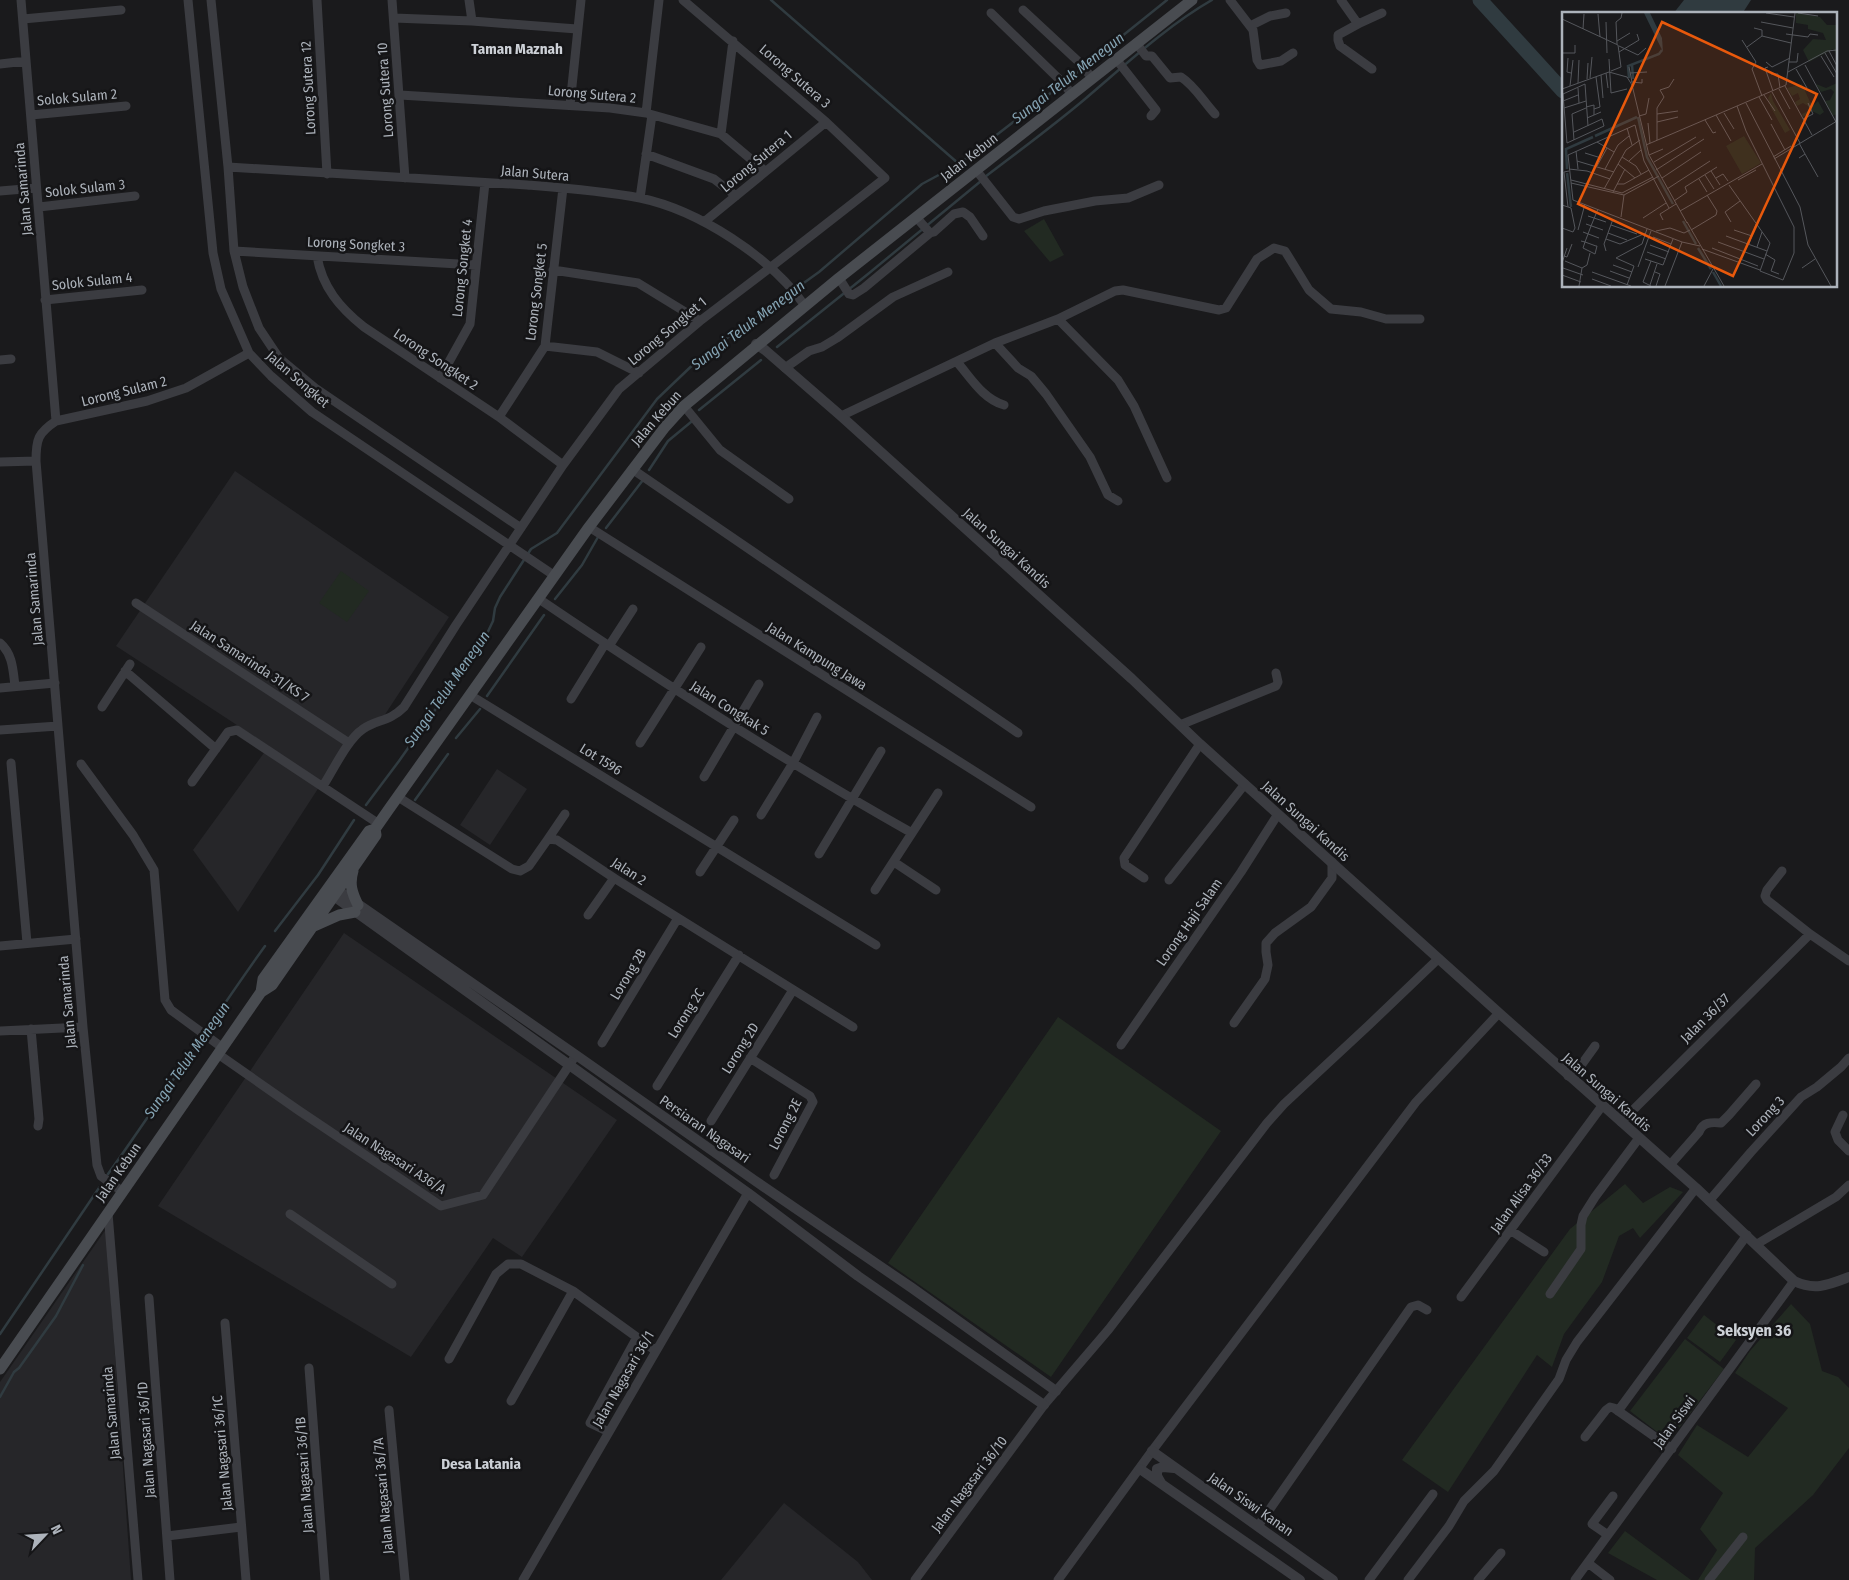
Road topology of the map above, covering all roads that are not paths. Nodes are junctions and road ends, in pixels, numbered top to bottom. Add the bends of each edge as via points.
1 (21, 0) edge
2 (188, 0) edge
3 (211, 0) edge
4 (317, 0) edge
5 (392, 0) edge
6 (469, 0) edge
7 (581, 0) edge
8 (659, 0) edge
9 (1192, 0) edge
10 (1230, 0) edge
11 (1341, 0) edge
12 (688, 2) edge
13 (121, 10) dead end
14 (1023, 10) dead end
15 (991, 13) dead end
16 (1286, 13) dead end
17 (1382, 13) dead end
18 (394, 18) junction
19 (23, 19) junction
20 (472, 21) junction
21 (1358, 24) junction
22 (1250, 26) junction
23 (577, 29) junction
24 (733, 41) junction
25 (1140, 48) junction
26 (1294, 53) dead end
27 (26, 61) junction
28 (0, 64) edge
29 (1120, 64) junction
30 (1372, 69) dead end
31 (1092, 78) junction
32 (1072, 94) junction
33 (400, 95) junction
34 (570, 105) junction
35 (126, 106) dead end
36 (649, 114) junction
37 (1215, 114) dead end
38 (31, 115) junction
39 (1152, 116) dead end
40 (826, 122) junction
41 (721, 134) junction
42 (646, 154) junction
43 (228, 167) junction
44 (765, 171) junction
45 (327, 174) junction
46 (981, 177) junction
47 (405, 178) junction
48 (885, 178) joint
49 (485, 183) junction
50 (1159, 185) dead end
51 (36, 188) junction
52 (563, 188) junction
53 (0, 191) edge
54 (135, 196) dead end
55 (736, 196) junction
56 (640, 198) junction
57 (38, 207) junction
58 (704, 222) junction
59 (924, 226) junction
60 (984, 236) dead end
61 (234, 251) junction
62 (316, 256) junction
63 (476, 265) junction
64 (772, 267) junction
65 (553, 270) junction
66 (948, 272) dead end
67 (839, 278) junction
68 (142, 290) dead end
69 (45, 300) junction
70 (805, 306) junction
71 (1058, 319) junction
72 (1420, 319) dead end
73 (700, 321) junction
74 (996, 343) junction
75 (756, 344) junction
76 (545, 346) junction
77 (249, 353) junction
78 (11, 359) dead end
79 (0, 360) edge
80 (957, 362) junction
81 (785, 368) junction
82 (639, 373) junction
83 (440, 378) junction
84 (1004, 405) dead end
85 (684, 406) junction
86 (842, 416) junction
87 (499, 417) junction
88 (56, 421) junction
89 (36, 461) junction
90 (0, 462) edge
91 (563, 465) junction
92 (632, 469) junction
93 (1167, 478) dead end
94 (788, 500) dead end
95 (1118, 501) dead end
96 (589, 527) junction
97 (521, 528) junction
98 (509, 545) junction
99 (554, 576) junction
100 (539, 598) junction
101 (136, 603) dead end
102 (633, 609) dead end
103 (0, 643) edge
104 (607, 645) junction
105 (701, 646) dead end
106 (1276, 673) dead end
107 (55, 683) junction
108 (758, 684) dead end
109 (15, 686) junction
110 (0, 688) edge
111 (673, 689) junction
112 (470, 695) junction
113 (571, 699) dead end
114 (102, 707) dead end
115 (818, 717) dead end
116 (1180, 724) junction
117 (52, 726) junction
118 (732, 726) junction
119 (0, 730) edge
120 (1018, 732) dead end
121 (350, 743) junction
122 (640, 743) dead end
123 (1200, 744) junction
124 (216, 749) junction
125 (882, 751) dead end
126 (11, 763) dead end
127 (793, 763) junction
128 (81, 764) dead end
129 (704, 777) dead end
130 (192, 782) dead end
131 (1245, 784) junction
132 (324, 786) junction
133 (938, 793) dead end
134 (398, 797) junction
135 (852, 799) junction
136 (1031, 807) dead end
137 (565, 814) dead end
138 (1278, 814) junction
139 (761, 815) dead end
140 (734, 820) dead end
141 (377, 827) junction
142 (912, 833) junction
143 (548, 839) junction
144 (716, 847) junction
145 (819, 854) dead end
146 (894, 862) junction
147 (1332, 862) junction
148 (354, 867) junction
149 (1782, 871) dead end
150 (700, 872) dead end
151 (614, 878) junction
152 (1144, 878) dead end
153 (1169, 880) dead end
154 (331, 890) junction
155 (875, 890) dead end
156 (936, 890) dead end
157 (357, 908) junction
158 (588, 915) dead end
159 (678, 918) junction
160 (311, 927) junction
161 (1810, 934) junction
162 (76, 939) junction
163 (27, 943) junction
164 (876, 945) dead end
165 (0, 946) edge
166 (739, 955) junction
167 (1438, 959) junction
168 (1849, 960) edge
169 (793, 990) junction
170 (261, 992) junction
171 (1499, 1013) junction
172 (1234, 1022) dead end
173 (83, 1027) junction
174 (853, 1027) dead end
175 (32, 1029) junction
176 (0, 1031) edge
177 (602, 1043) dead end
178 (1121, 1045) dead end
179 (1595, 1046) dead end
180 (221, 1051) junction
181 (576, 1055) junction
182 (750, 1058) junction
183 (1849, 1058) edge
184 (570, 1065) junction
185 (1568, 1076) junction
186 (1756, 1084) dead end
187 (657, 1086) dead end
188 (1602, 1106) junction
189 (1843, 1114) dead end
190 (711, 1121) dead end
191 (1621, 1122) junction
192 (38, 1126) dead end
193 (1639, 1138) junction
194 (1849, 1151) edge
195 (1670, 1165) junction
196 (774, 1175) dead end
197 (1849, 1185) edge
198 (1696, 1188) junction
199 (123, 1192) junction
200 (748, 1193) junction
201 (1709, 1201) junction
202 (108, 1213) junction
203 (290, 1214) dead end
204 (1510, 1230) junction
205 (1747, 1235) junction
206 (1757, 1244) junction
207 (1544, 1252) dead end
208 (1849, 1277) edge
209 (1794, 1281) junction
210 (392, 1284) dead end
211 (573, 1292) junction
212 (1550, 1294) dead end
213 (1461, 1297) dead end
214 (148, 1298) dead end
215 (1427, 1310) dead end
216 (225, 1323) dead end
217 (636, 1338) junction
218 (656, 1351) junction
219 (449, 1359) dead end
220 (309, 1368) dead end
221 (0, 1369) edge
222 (1034, 1375) junction
223 (1056, 1391) junction
224 (1025, 1392) junction
225 (512, 1401) dead end
226 (1044, 1405) junction
227 (389, 1410) dead end
228 (1618, 1411) junction
229 (608, 1432) junction
230 (1585, 1437) dead end
231 (1672, 1449) junction
232 (1152, 1451) junction
233 (1140, 1469) junction
234 (1177, 1469) junction
235 (1163, 1486) junction
236 (1433, 1494) dead end
237 (1613, 1496) dead end
238 (1258, 1526) junction
239 (241, 1527) junction
240 (1608, 1535) junction
241 (167, 1536) junction
242 (1743, 1537) dead end
243 (1501, 1553) dead end
244 (1588, 1563) junction
245 (138, 1580) edge
246 (170, 1580) edge
247 (246, 1580) edge
248 (325, 1580) edge
249 (405, 1580) edge
250 (524, 1580) edge
251 (915, 1580) edge
252 (1058, 1580) edge
253 (1300, 1580) edge
254 (1333, 1580) edge
255 (1369, 1580) edge
256 (1408, 1580) edge
257 (1478, 1580) edge
258 (1576, 1580) edge
259 (1610, 1580) edge
260 (1709, 1580) edge

1 - 19 street, Jalan Samarinda
2 - 77 street, Jalan Songket via 213,253 221,289
3 - 43 street, Jalan Songket
4 - 45 street, Lorong Sutera 12
5 - 18 street, Lorong Sutera 10
6 - 20 street
7 - 23 street
8 - 36 street
9 - 25 main road, Jalan Kebun
10 - 22 street
11 - 21 street
12 - 24 street, Lorong Sutera 3
13 - 19 street
14 - 31 street
15 - 32 street
16 - 22 street via 1270,16
17 - 21 street
18 - 20 street
18 - 33 street, Lorong Sutera 10
19 - 27 street, Jalan Samarinda
20 - 23 street
21 - 30 street via 1338,35 1338,40 1340,46
22 - 26 street via 1260,65 1280,62
23 - 34 street
24 - 40 street, Lorong Sutera 3
24 - 41 street
25 - 29 main road, Jalan Kebun
25 - 37 street via 1146,56 1152,56 1170,78 1181,77 1190,83
27 - 28 street
27 - 38 street, Jalan Samarinda
29 - 31 main road, Jalan Kebun
29 - 39 street via 1156,110
31 - 32 main road, Jalan Kebun
32 - 46 main road, Jalan Kebun
33 - 34 street, Lorong Sutera 2
33 - 47 street, Lorong Sutera 10
34 - 36 street, Lorong Sutera 2
35 - 38 street, Solok Sulam 2
36 - 41 street, Lorong Sutera 2
36 - 42 street
38 - 51 street, Jalan Samarinda
40 - 44 street, Lorong Sutera 1
40 - 48 street, Lorong Sutera 3
41 - 44 street, Lorong Sutera 2
42 - 55 street via 714,179
42 - 56 street
43 - 45 street, Jalan Sutera
43 - 61 street, Jalan Songket
44 - 55 street, Lorong Sutera 1
45 - 47 street, Jalan Sutera
46 - 50 street via 1013,217 1019,219 1095,201 1128,198
46 - 59 main road, Jalan Kebun
47 - 49 street, Jalan Sutera
48 - 64 street, Lorong Songket 1
49 - 52 street, Jalan Sutera
49 - 63 street, Lorong Songket 4
51 - 53 street
51 - 57 street, Jalan Samarinda
52 - 56 street, Jalan Sutera
52 - 65 street, Lorong Songket 5
54 - 57 street, Solok Sulam 3
55 - 58 street, Lorong Sutera 1
56 - 58 street, Jalan Sutera
57 - 69 street, Jalan Samarinda
58 - 64 street, Jalan Sutera
59 - 60 street via 934,232 954,214 964,212
59 - 67 main road, Jalan Kebun
59 - 67 street via 864,288 852,295
61 - 62 street, Lorong Songket 3
61 - 97 street, Jalan Songket via 243,287 259,328 279,358 315,388
62 - 63 street, Lorong Songket 3
62 - 83 street, Lorong Songket 2 via 319,272 347,313
63 - 83 street, Lorong Songket 4 via 470,324
64 - 70 street, Jalan Sutera
64 - 73 street, Lorong Songket 1
65 - 73 street via 638,283
65 - 76 street, Lorong Songket 5
66 - 81 street via 893,297 837,338 809,351
67 - 70 main road, Jalan Kebun
68 - 69 street, Solok Sulam 4
69 - 88 street, Jalan Samarinda
70 - 75 main road, Jalan Kebun
71 - 72 street via 1123,290 1220,310 1226,308 1257,259 1274,248 1285,251 1309,290 1331,308 1386,319
71 - 74 street
71 - 93 street via 1118,380 1134,406
73 - 82 street, Lorong Songket 1
74 - 80 street
74 - 95 street via 1046,394 1090,457 1108,495
75 - 81 street, Jalan Sungai Kandis
75 - 85 main road, Jalan Kebun
76 - 82 street via 597,352
76 - 87 street, Lorong Songket 5
77 - 88 street, Lorong Sulam 2 via 186,388 147,401
77 - 98 street, Jalan Songket via 312,412
78 - 79 street
80 - 84 street via 987,397
80 - 86 street
81 - 86 street, Jalan Sungai Kandis
82 - 91 street, Lorong Songket 1 via 619,389
83 - 87 street, Lorong Songket 2
85 - 92 main road, Jalan Kebun
85 - 94 street via 720,450
86 - 116 street, Jalan Sungai Kandis
87 - 91 street, Lorong Songket 2
88 - 89 street, Jalan Samarinda via 39,435
89 - 90 street
89 - 107 street, Jalan Samarinda
91 - 97 street, Lorong Songket 1
92 - 96 main road, Jalan Kebun
92 - 120 street
96 - 99 main road, Jalan Kebun
96 - 136 street, Jalan Kampung Jawa
97 - 98 street, Lorong Songket 1
98 - 99 street, Jalan Songket
98 - 121 street, Lorong Songket 1 via 404,707 395,716 365,727
99 - 100 main road, Jalan Kebun
100 - 104 street, Jalan Congkak 5
100 - 112 main road, Jalan Kebun
101 - 121 street, Jalan Samarinda 31/KS 7
102 - 104 street
103 - 109 street via 11,660
104 - 111 street, Jalan Congkak 5
104 - 113 street
105 - 111 street
106 - 116 street via 1276,686
107 - 109 street
107 - 117 street, Jalan Samarinda
108 - 118 street
109 - 110 street
111 - 118 street, Jalan Congkak 5
111 - 122 street
112 - 134 main road, Jalan Kebun
112 - 144 street, Lot 1596
114 - 124 street via 128,667
115 - 127 street
116 - 123 street, Jalan Sungai Kandis
117 - 119 street
117 - 162 street, Jalan Samarinda
118 - 127 street, Jalan Congkak 5
118 - 129 street
121 - 132 street, Lorong Songket 1
123 - 131 street, Jalan Sungai Kandis
123 - 152 street via 1124,858 1125,865
124 - 130 street
124 - 132 street via 228,732 240,731
125 - 135 street
126 - 163 street
127 - 135 street, Jalan Congkak 5
127 - 139 street
128 - 180 street, Jalan Nagasari A36/A via 133,835 154,870 165,1000 171,1010
131 - 138 street, Jalan Sungai Kandis
131 - 153 street
132 - 141 street
133 - 142 street
134 - 141 main road, Jalan Kebun
134 - 143 street via 520,871 529,866
135 - 142 street, Jalan Congkak 5
135 - 145 street
137 - 143 street
138 - 147 street, Jalan Sungai Kandis
138 - 178 street, Lorong Haji Salam
140 - 144 street
141 - 148 main road, Jalan Kebun via 376,835
141 - 154 main road, Jalan Kebun via 369,831
142 - 146 street
143 - 151 street, Jalan 2 via 557,840
144 - 150 street
144 - 164 street, Lot 1596
146 - 155 street
146 - 156 street
147 - 167 street, Jalan Sungai Kandis
147 - 172 street via 1332,878 1311,907 1266,942 1268,965 1265,979
148 - 154 main road, Jalan Kebun
148 - 157 main road via 350,882
149 - 161 street via 1765,896
151 - 158 street
151 - 159 street, Jalan 2
154 - 157 street, Persiaran Nagasari
154 - 160 main road, Jalan Kebun
154 - 170 main road, Jalan Kebun via 263,979
157 - 160 main road
157 - 181 street, Persiaran Nagasari
157 - 184 street, Persiaran Nagasari
159 - 166 street, Jalan 2
159 - 177 street, Lorong 2B
160 - 170 main road, Jalan Kebun via 272,985
161 - 168 street
161 - 191 street, Jalan 36/37
162 - 163 street
162 - 173 street, Jalan Samarinda
163 - 165 street
166 - 169 street, Jalan 2
166 - 187 street, Lorong 2C
167 - 171 street, Jalan Sungai Kandis
167 - 223 street, Jalan Nagasari 36/10 via 1278,1110 1109,1329
169 - 174 street, Jalan 2
169 - 182 street, Lorong 2D
170 - 180 main road, Jalan Kebun
171 - 185 street, Jalan Sungai Kandis
171 - 232 street via 1416,1102
173 - 175 street
173 - 199 street, Jalan Samarinda via 97,1165 101,1176
175 - 176 street
175 - 192 street
179 - 185 street
180 - 184 street, Jalan Nagasari A36/A via 298,1110 441,1206 483,1195
180 - 199 main road, Jalan Kebun
181 - 184 street, Jalan Nagasari A36/A
181 - 222 street, Persiaran Nagasari
182 - 190 street, Lorong 2D
182 - 196 street, Lorong 2E via 810,1096 813,1102
183 - 201 street, Lorong 3 via 1801,1097
184 - 200 street, Persiaran Nagasari
185 - 188 street, Jalan Sungai Kandis
186 - 195 street via 1730,1115 1721,1122 1710,1122 1701,1127
188 - 191 street, Jalan Sungai Kandis
188 - 204 street, Jalan Alisa 36/33
189 - 194 street via 1835,1132
191 - 193 street, Jalan Sungai Kandis
193 - 195 street, Jalan Sungai Kandis
193 - 212 street via 1583,1216 1581,1249
195 - 198 street, Jalan Sungai Kandis
197 - 206 street via 1836,1197
198 - 201 street, Jalan Sungai Kandis
198 - 256 street via 1577,1342 1559,1379 1494,1471 1464,1501
199 - 202 main road, Jalan Kebun
200 - 218 street, Jalan Nagasari 36/1
200 - 224 street, Persiaran Nagasari via 858,1276
201 - 205 street, Jalan Sungai Kandis
202 - 221 main road, Jalan Kebun
202 - 245 street, Jalan Samarinda
203 - 210 street
204 - 207 street
204 - 213 street, Jalan Alisa 36/33
205 - 206 street, Jalan Sungai Kandis
205 - 228 street
206 - 209 street, Jalan Sungai Kandis
208 - 209 street via 1816,1287
209 - 231 street, Jalan Siswi
211 - 217 street
211 - 219 street via 522,1264 508,1264 496,1274
211 - 225 street
214 - 241 street, Jalan Nagasari 36/1D
215 - 238 street via 1418,1305 1411,1307
216 - 239 street, Jalan Nagasari 36/1C
217 - 218 street
217 - 229 street via 590,1423
218 - 229 street, Jalan Nagasari 36/1
220 - 248 street, Jalan Nagasari 36/1B
222 - 223 street, Persiaran Nagasari
222 - 224 street via 1040,1389 1036,1393
223 - 226 street, Jalan Nagasari 36/10
224 - 226 street, Persiaran Nagasari
226 - 251 street, Jalan Nagasari 36/10
227 - 249 street, Jalan Nagasari 36/7A
228 - 230 street via 1606,1410
228 - 231 street
229 - 250 street, Jalan Nagasari 36/1
231 - 240 street, Jalan Siswi
232 - 233 street
232 - 234 street, Jalan Siswi Kanan
233 - 235 street
233 - 252 street
234 - 235 street via 1163,1466 1157,1470
234 - 238 street, Jalan Siswi Kanan
235 - 253 street
236 - 255 street
237 - 240 street via 1592,1524
238 - 254 street, Jalan Siswi Kanan
239 - 241 street
239 - 247 street, Jalan Nagasari 36/1C
240 - 244 street, Jalan Siswi
241 - 246 street, Jalan Nagasari 36/1D
242 - 260 street
243 - 257 street
244 - 258 street, Jalan Siswi
244 - 259 street

